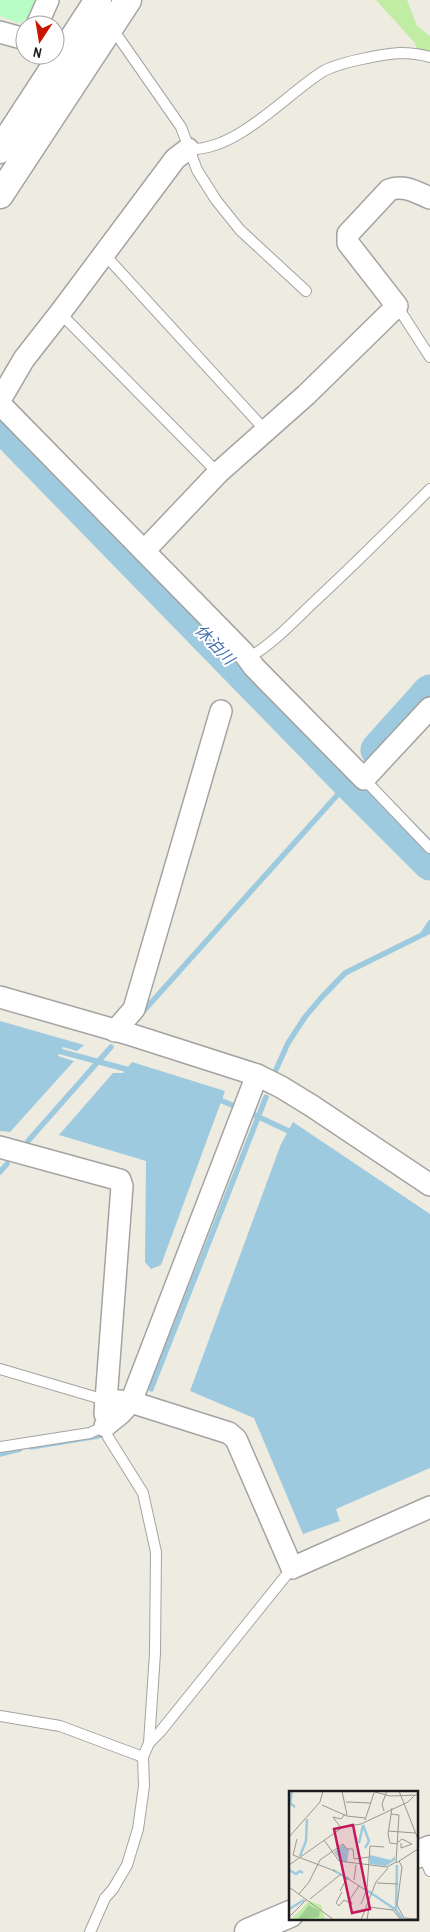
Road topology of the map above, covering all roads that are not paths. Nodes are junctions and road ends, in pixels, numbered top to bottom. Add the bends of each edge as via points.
1 (48, 0) edge
2 (128, 0) edge
3 (97, 13) edge
4 (41, 15) edge
5 (0, 32) edge
6 (15, 36) edge
7 (430, 57) edge
8 (188, 149) junction
9 (0, 150) edge
10 (0, 194) edge
11 (430, 198) edge
12 (104, 254) junction
13 (306, 291) dead end
14 (397, 306) junction
15 (60, 314) junction
16 (430, 357) edge
17 (0, 400) edge
18 (0, 404) edge
19 (265, 430) junction
20 (218, 473) junction
21 (430, 489) edge
22 (144, 551) junction
23 (248, 658) junction
24 (430, 708) edge
25 (221, 711) dead end
26 (364, 779) junction
27 (430, 848) edge
28 (0, 997) edge
29 (115, 1031) junction
30 (257, 1075) junction
31 (0, 1147) edge
32 (430, 1185) edge
33 (0, 1369) edge
34 (106, 1400) junction
35 (131, 1402) junction
36 (105, 1426) junction
37 (0, 1447) edge
38 (430, 1507) edge
39 (292, 1568) junction
40 (0, 1716) edge
41 (149, 1743) junction
42 (143, 1757) junction
43 (90, 1932) edge

1 - 4 street
2 - 3 street
3 - 8 lane via 181,127
3 - 9 street
3 - 10 street
5 - 6 street
7 - 8 lane via 399,53 340,65 322,72 239,134 208,148
8 - 12 street via 175,159
8 - 13 lane via 197,170 229,217
11 - 14 street via 408,188 388,190 348,234 348,243
12 - 15 street
12 - 19 lane
14 - 16 lane
14 - 19 street via 306,395
15 - 17 street via 24,359
15 - 20 lane
18 - 22 street
19 - 20 street
20 - 22 street
21 - 23 lane via 297,618 262,650
22 - 23 street
23 - 26 street
24 - 26 street
25 - 29 street via 134,1009
26 - 27 lane
28 - 29 street
29 - 30 street
30 - 32 street via 312,1106
30 - 35 street
31 - 34 street via 120,1180
33 - 34 lane
34 - 35 street
34 - 36 street
35 - 36 street
35 - 39 street via 229,1433 236,1439
36 - 37 lane via 90,1432
36 - 41 lane via 108,1437 143,1493 156,1552 155,1653
38 - 39 street
39 - 41 lane
40 - 42 lane via 60,1726
41 - 42 lane
42 - 43 lane via 144,1786 138,1829 126,1865 105,1898

